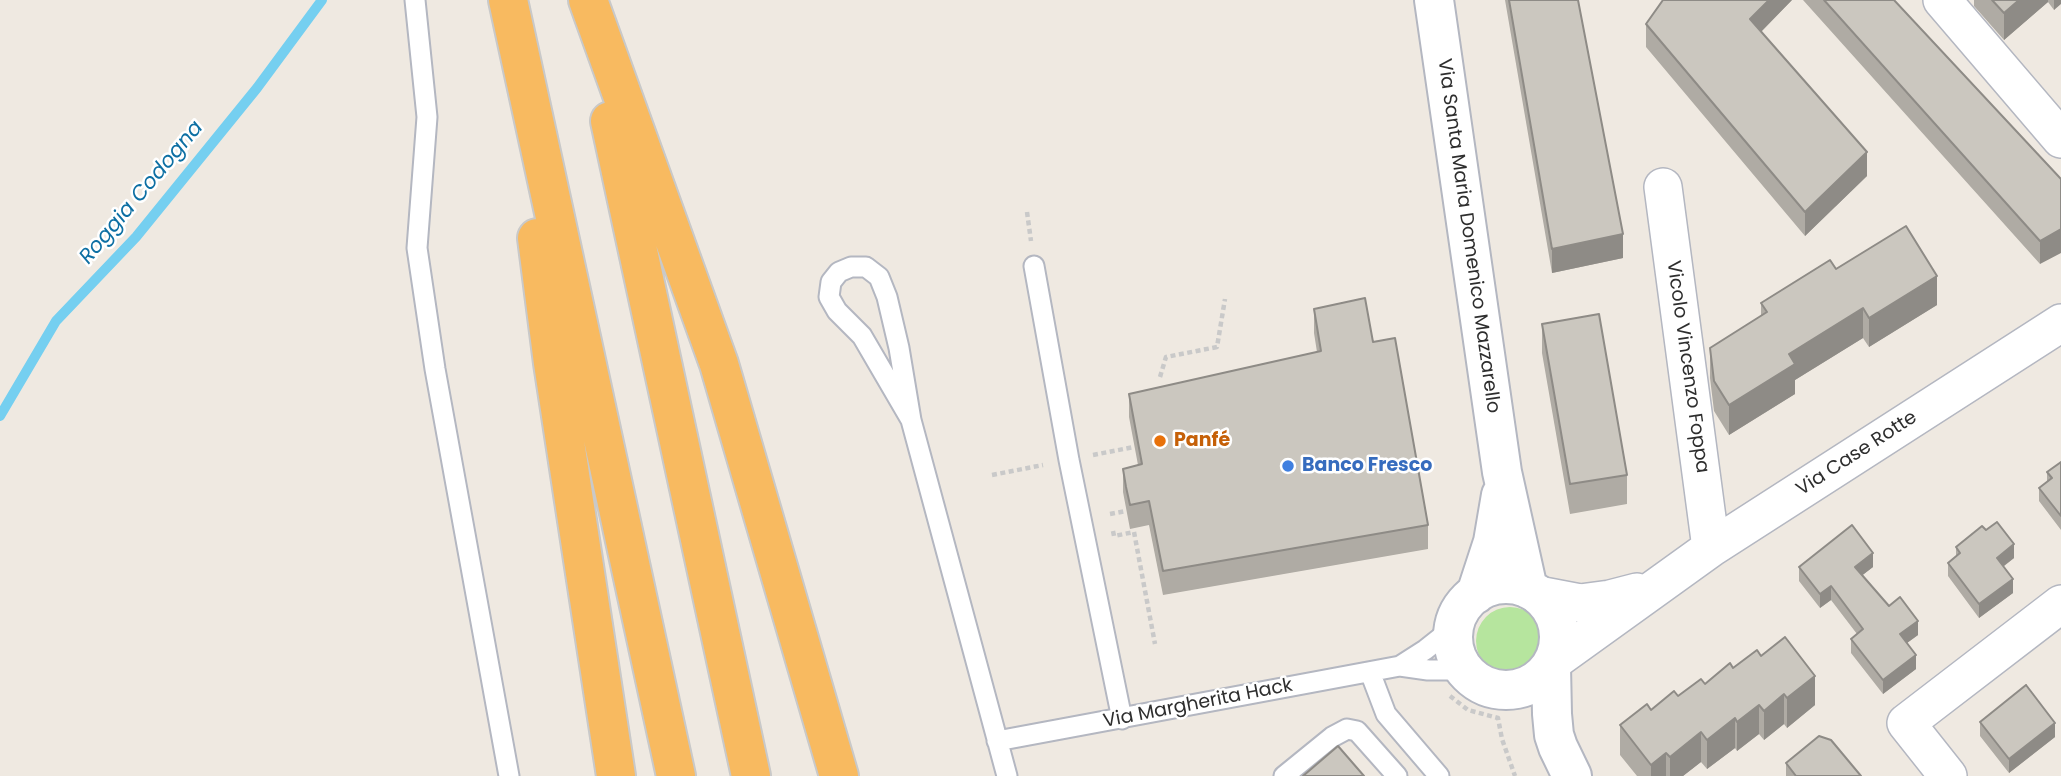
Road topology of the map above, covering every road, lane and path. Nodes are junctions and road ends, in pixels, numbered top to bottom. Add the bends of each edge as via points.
1 (415, 0) edge
2 (508, 0) edge
3 (586, 0) edge
4 (1434, 0) edge
5 (1942, 0) edge
6 (2048, 101) edge
7 (2061, 139) edge
8 (1663, 187) dead end
9 (1034, 266) dead end
10 (1225, 299) dead end
11 (2058, 331) edge
12 (1160, 377) dead end
13 (911, 420) junction
14 (1098, 454) dead end
15 (1101, 466) dead end
16 (1502, 471) junction
17 (1108, 502) dead end
18 (1126, 511) edge
19 (1110, 514) junction
20 (1711, 548) junction
21 (1655, 587) junction
22 (1533, 592) junction
23 (1476, 594) junction
24 (2061, 604) edge
25 (1454, 627) junction
26 (1155, 645) dead end
27 (1552, 664) junction
28 (1400, 666) junction
29 (1370, 672) junction
30 (1455, 681) junction
31 (1500, 690) junction
32 (1122, 719) junction
33 (997, 741) junction
34 (509, 776) edge
35 (616, 776) edge
36 (676, 776) edge
37 (751, 776) edge
38 (839, 776) edge
39 (1007, 776) edge
40 (1284, 776) edge
41 (1397, 776) edge
42 (1439, 776) edge
43 (1515, 776) edge
44 (1571, 776) edge
45 (1948, 776) edge

1 - 34 lane via 427,117 417,248
2 - 35 highway via 553,363
2 - 36 highway
3 - 37 highway
3 - 38 highway via 719,364
4 - 16 street, Via Santa Maria Domenico Mazzarello
5 - 6 street
6 - 7 street
8 - 20 street, Vicolo Vincenzo Foppa
9 - 32 lane
10 - 12 path via 1217,347 1166,357
11 - 20 street, Via Case Rotte
13 - 13 lane via 887,297 879,277 866,267 850,267 831,282 829,297 862,336
13 - 33 lane
14 - 15 path
16 - 22 street, Via Santa Maria Domenico Mazzarello
16 - 23 street, Via Santa Maria Domenico Mazzarello via 1493,542
17 - 19 path
18 - 19 path
19 - 26 path via 1114,536 1134,532
20 - 21 street, Via Case Rotte
21 - 22 street, Via Case Rotte via 1589,603
21 - 27 street, Via Case Rotte
22 - 23 street via 1499,585
22 - 27 street via 1548,605 1557,623 1559,640
23 - 25 street via 1461,609
24 - 45 street via 1906,723
25 - 28 lane
25 - 30 street
27 - 31 street via 1530,685
27 - 44 street via 1554,735
28 - 29 lane, Via Margherita Hack
28 - 30 lane via 1428,670
29 - 32 lane, Via Margherita Hack
29 - 42 lane via 1387,714
30 - 31 street
30 - 43 path via 1468,710 1498,718
31 - 44 street
32 - 33 lane, Via Margherita Hack
33 - 39 lane
40 - 41 lane via 1347,729 1357,732

